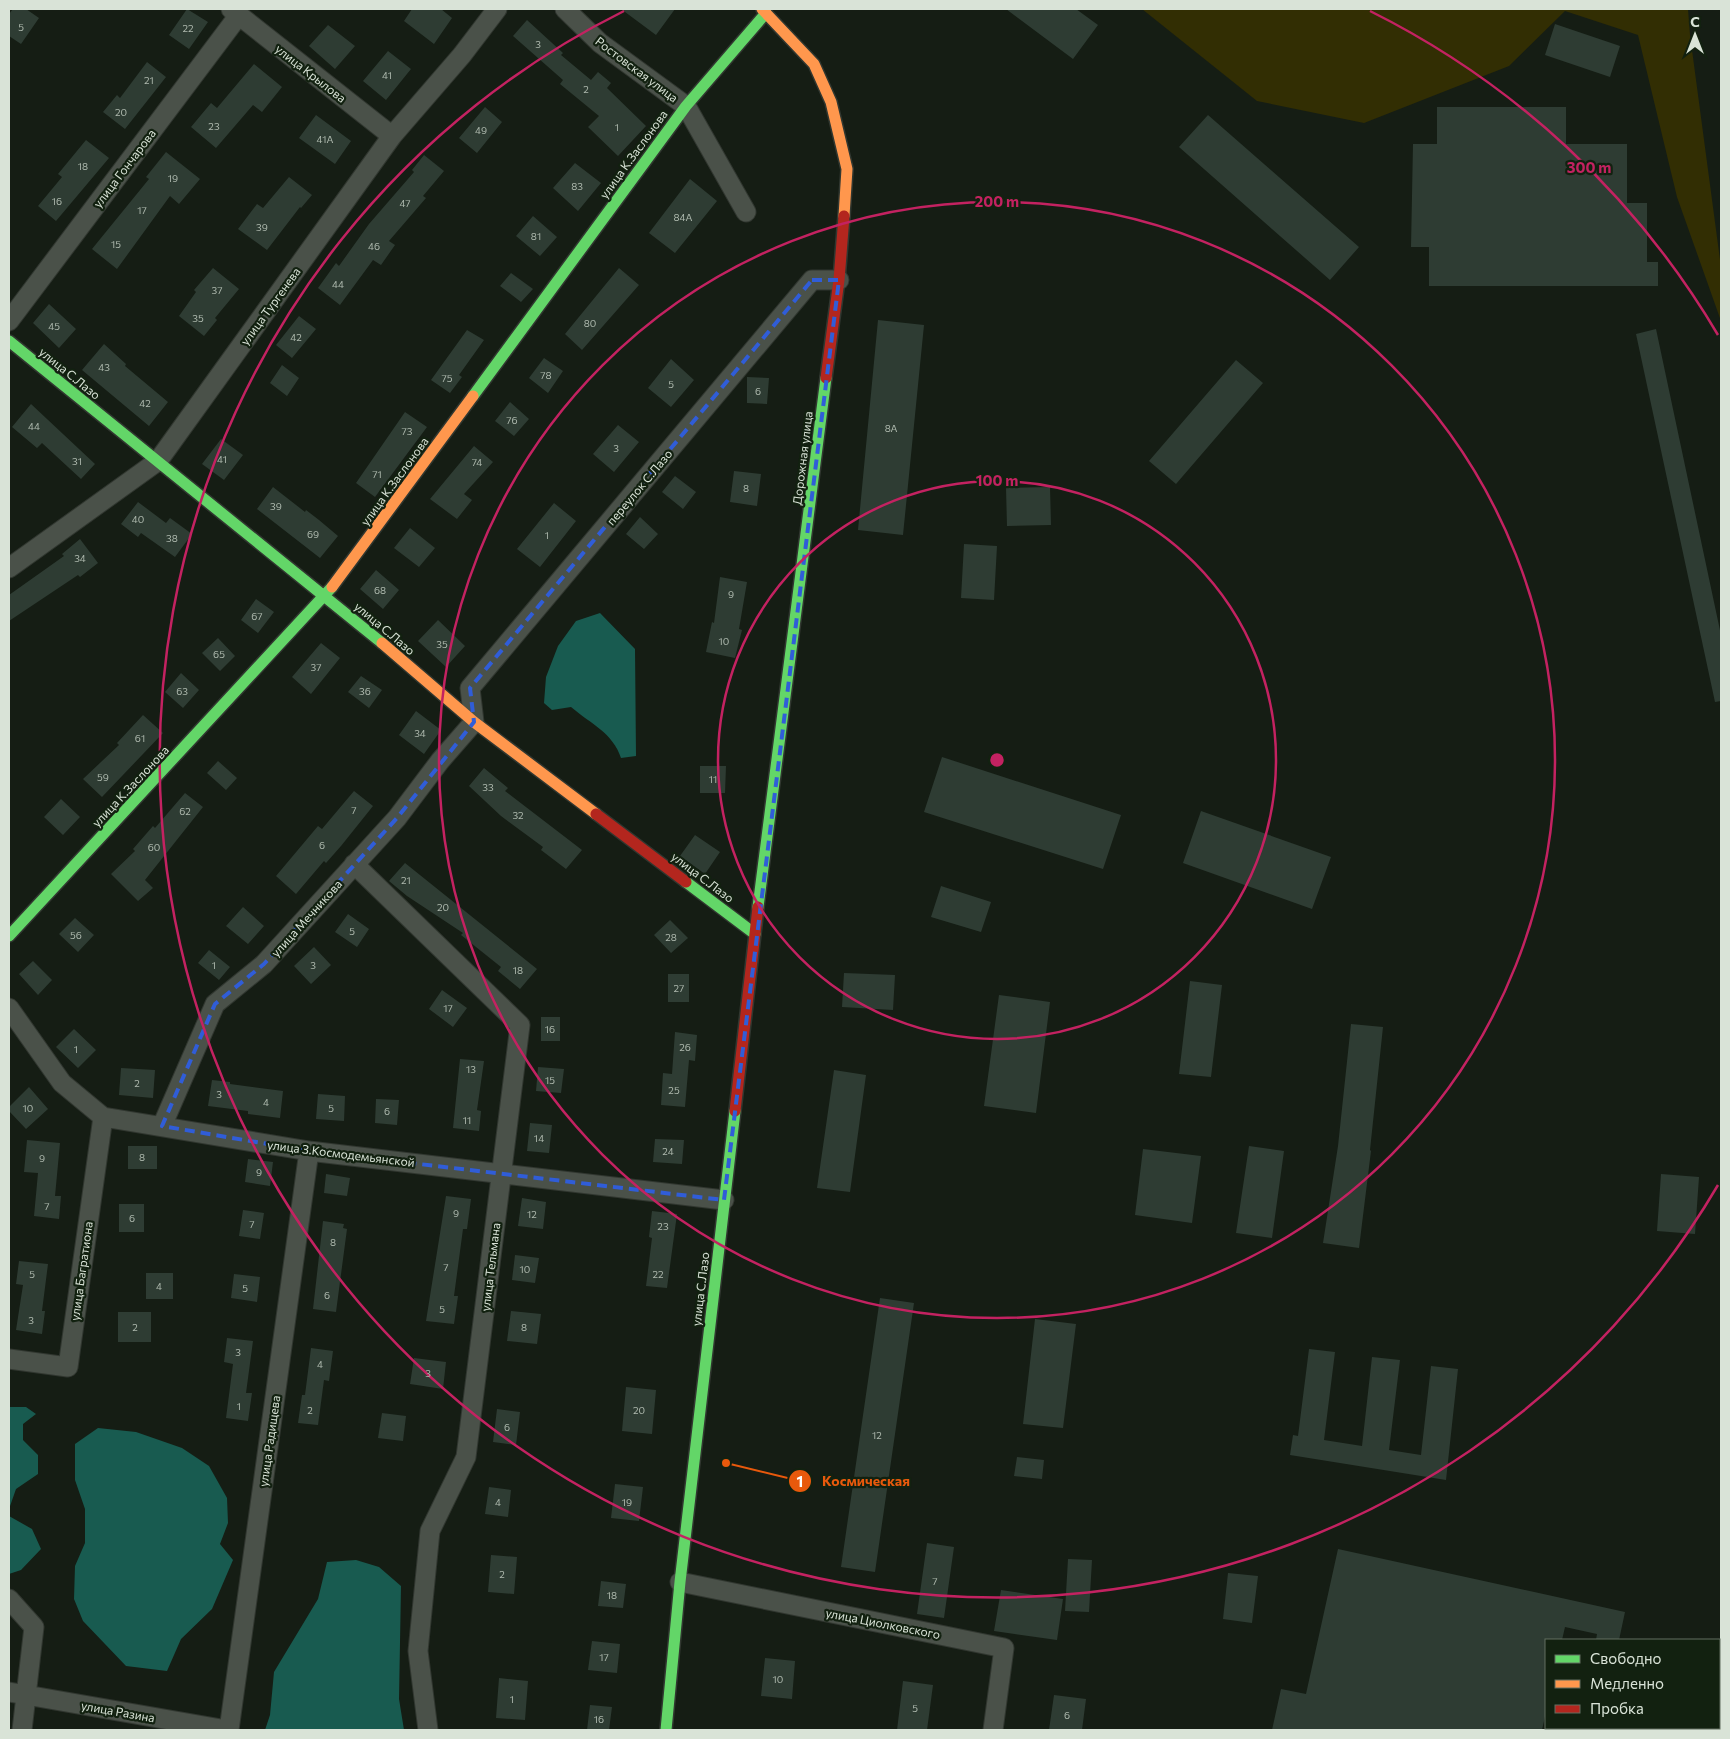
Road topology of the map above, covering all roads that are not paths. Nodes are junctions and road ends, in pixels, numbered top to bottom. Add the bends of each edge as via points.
1 (497, 9) edge
2 (565, 9) edge
3 (764, 11) edge
4 (235, 12) edge
5 (686, 106) junction
6 (392, 136) junction
7 (746, 212) dead end
8 (839, 280) junction
9 (9, 321) edge
10 (9, 341) edge
11 (158, 461) junction
12 (9, 568) edge
13 (326, 596) junction
14 (474, 722) junction
15 (354, 864) junction
16 (755, 934) junction
17 (9, 936) edge
18 (9, 1008) edge
19 (103, 1117) junction
20 (162, 1126) junction
21 (308, 1151) junction
22 (502, 1172) junction
23 (724, 1200) junction
24 (9, 1360) edge
25 (680, 1582) junction
26 (9, 1599) edge
27 (18, 1694) edge
28 (22, 1730) edge
29 (228, 1730) edge
30 (428, 1730) edge
31 (666, 1730) edge
32 (993, 1730) edge

1 - 6 street, улица Тургенева
2 - 5 street, Ростовская улица via 600,43
3 - 5 street, улица К.Заслонова
3 - 8 street, Дорожная улица via 814,64 832,102 847,169
4 - 6 street, улица Крылова
4 - 9 street, улица Гончарова
5 - 7 street, Ростовская улица
5 - 13 street, улица К.Заслонова
6 - 11 street, улица Тургенева
8 - 14 street, переулок С.Лазо via 812,280 470,688
8 - 16 street, Дорожная улица
10 - 11 street, улица С.Лазо
11 - 12 street, улица Тургенева
11 - 13 street, улица С.Лазо
13 - 14 street, улица С.Лазо
13 - 17 street, улица К.Заслонова
14 - 15 street, улица Мечникова via 397,818
14 - 16 street, улица С.Лазо
15 - 20 street, улица Мечникова via 264,964 215,1004
15 - 22 street, улица Тельмана via 520,1025
16 - 23 street, улица С.Лазо
18 - 19 street via 62,1084
19 - 20 street, улица З.Космодемьянской
19 - 24 street, улица Багратиона via 68,1367
20 - 21 street, улица З.Космодемьянской
21 - 22 street, улица З.Космодемьянской
21 - 29 street, улица Радищева
22 - 23 street, улица З.Космодемьянской
22 - 30 street, улица Тельмана via 466,1456 430,1531 418,1651
23 - 25 street, улица С.Лазо
25 - 31 street, улица С.Лазо
25 - 32 street, улица Циолковского via 1004,1648
26 - 27 street via 34,1627
27 - 28 street
27 - 29 street, улица Разина

